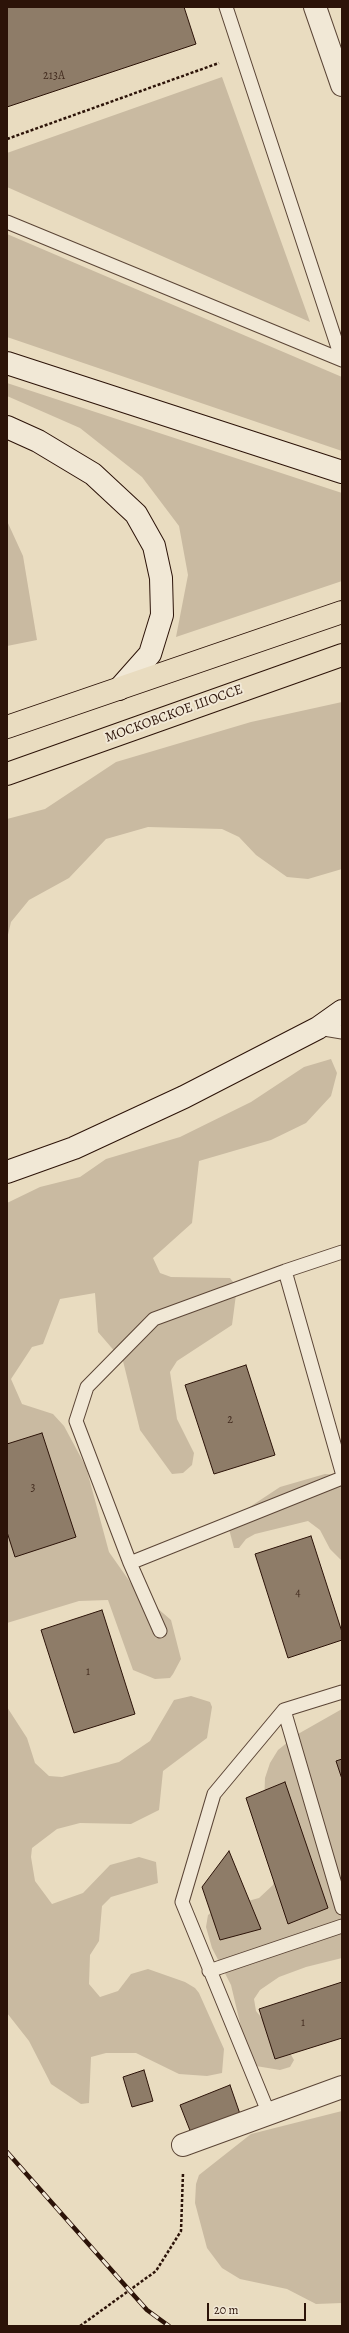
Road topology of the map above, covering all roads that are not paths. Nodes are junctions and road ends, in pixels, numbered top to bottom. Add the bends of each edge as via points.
1 (226, 7) edge
2 (315, 7) edge
3 (342, 85) edge
4 (7, 222) edge
5 (342, 360) edge
6 (7, 362) edge
7 (7, 427) edge
8 (342, 472) edge
9 (342, 612) edge
10 (342, 655) edge
11 (119, 689) junction
12 (7, 727) edge
13 (7, 774) edge
14 (342, 1011) edge
15 (318, 1028) junction
16 (342, 1032) edge
17 (7, 1172) edge
18 (342, 1252) edge
19 (285, 1270) junction
20 (342, 1472) edge
21 (342, 1478) edge
22 (130, 1563) junction
23 (160, 1631) dead end
24 (342, 1692) edge
25 (284, 1710) junction
26 (342, 1908) edge
27 (342, 1926) edge
28 (210, 1972) junction
29 (342, 2087) edge
30 (269, 2114) junction
31 (184, 2146) road end

1 - 5 lane
2 - 3 main road
4 - 5 lane
6 - 8 main road
7 - 11 main road via 38,440 93,474 136,514 154,546 161,578 162,615 150,654
9 - 11 main road
10 - 13 main road, МОСКОВСКОЕ ШОССЕ
11 - 12 main road
14 - 15 main road
15 - 16 lane
15 - 17 main road via 184,1098 74,1148
18 - 19 lane
19 - 20 lane
19 - 22 lane via 154,1319 87,1387 76,1421
21 - 22 lane
22 - 23 lane
24 - 25 lane
25 - 26 lane
25 - 28 lane via 214,1794 182,1902
27 - 28 lane
28 - 30 lane
29 - 30 main road
30 - 31 main road

